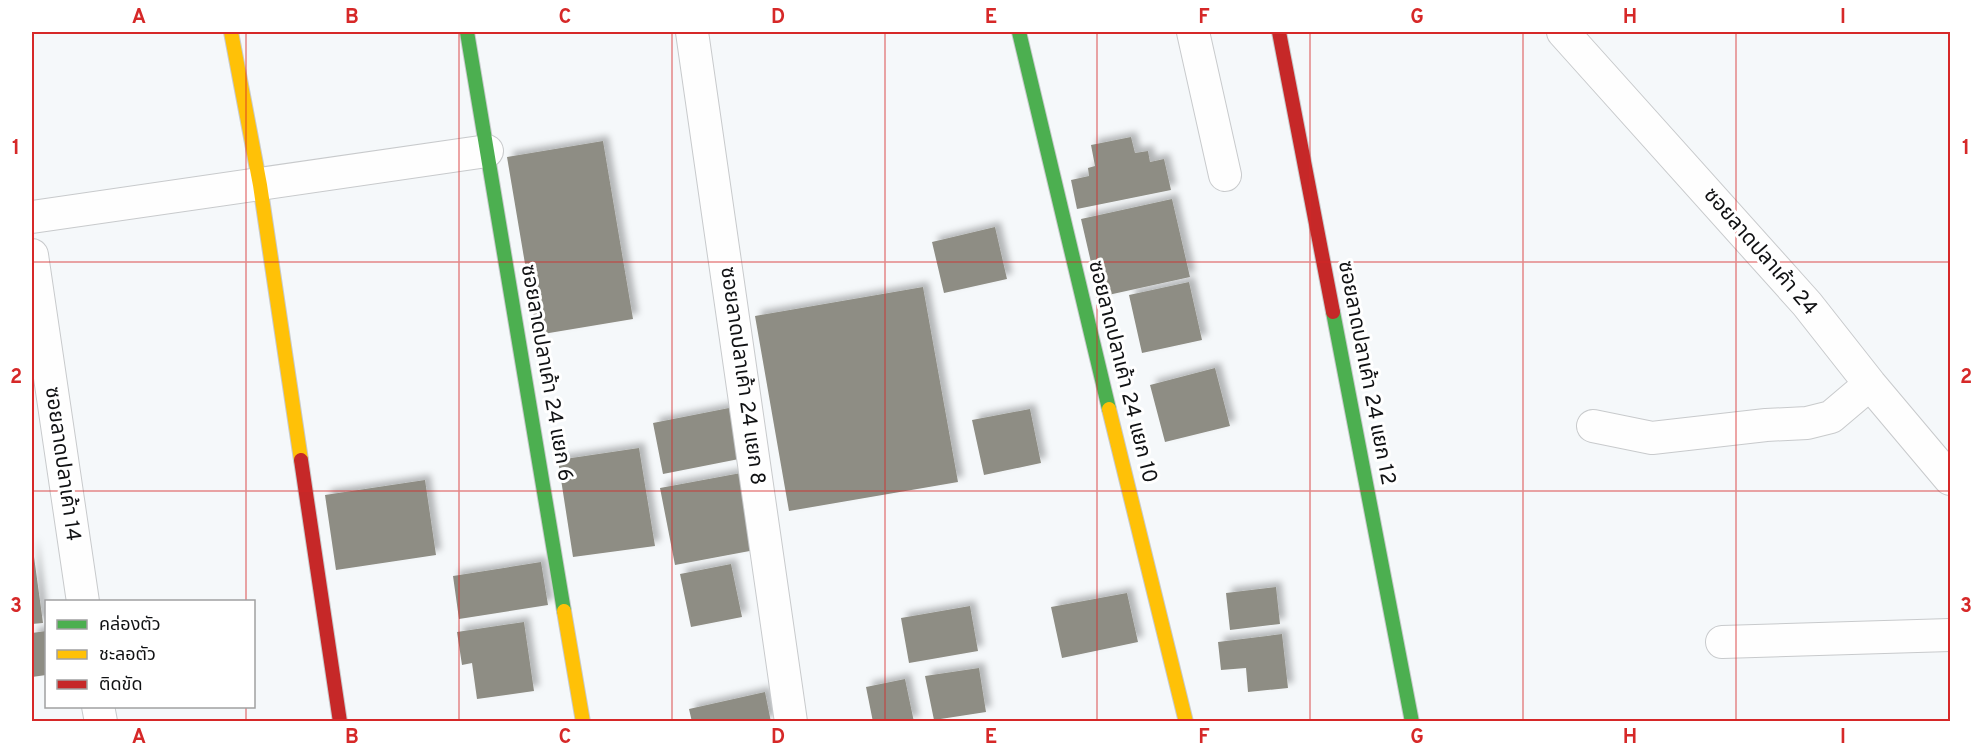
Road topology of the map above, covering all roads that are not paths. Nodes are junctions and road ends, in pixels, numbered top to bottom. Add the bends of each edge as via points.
1 (231, 32) edge
2 (467, 32) edge
3 (692, 32) edge
4 (1019, 32) edge
5 (1193, 32) edge
6 (1279, 32) edge
7 (1563, 32) edge
8 (487, 152) junction
9 (1225, 175) dead end
10 (260, 185) junction
11 (32, 217) edge
12 (32, 255) edge
13 (1870, 384) junction
14 (1593, 426) dead end
15 (1950, 479) edge
16 (83, 600) edge
17 (1950, 635) edge
18 (1722, 642) dead end
19 (340, 722) edge
20 (583, 722) edge
21 (792, 722) edge
22 (1186, 722) edge
23 (1412, 722) edge

1 - 10 street
2 - 8 street, ซอยลาดปลาเค้า 24 แยก 6
3 - 21 street, ซอยลาดปลาเค้า 24 แยก 8
4 - 22 street, ซอยลาดปลาเค้า 24 แยก 10
5 - 9 street
6 - 23 street, ซอยลาดปลาเค้า 24 แยก 12
7 - 13 street, ซอยลาดปลาเค้า 24 via 1807,304
8 - 10 street
8 - 20 street, ซอยลาดปลาเค้า 24 แยก 6
10 - 11 street
10 - 19 street
12 - 16 street, ซอยลาดปลาเค้า 14
13 - 14 street via 1831,417 1807,423 1652,438
13 - 15 street, ซอยลาดปลาเค้า 24
17 - 18 street

